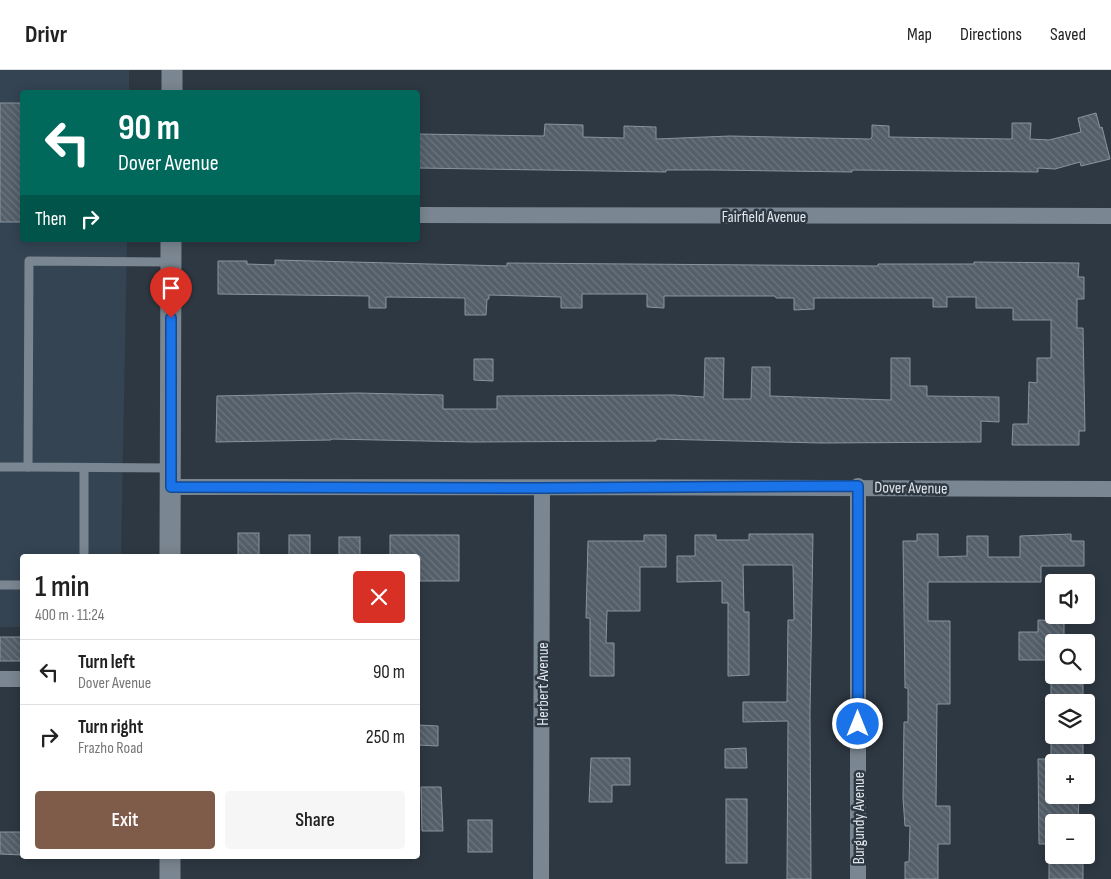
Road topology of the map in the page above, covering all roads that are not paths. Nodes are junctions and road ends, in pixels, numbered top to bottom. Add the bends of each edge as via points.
1 (172, 70) edge
2 (172, 90) edge
3 (420, 215) edge
4 (1111, 216) edge
5 (171, 242) edge
6 (171, 262) junction
7 (0, 467) edge
8 (28, 467) junction
9 (84, 468) junction
10 (171, 477) junction
11 (858, 486) junction
12 (542, 488) junction
13 (1111, 489) edge
14 (84, 554) edge
15 (170, 554) edge
16 (0, 585) edge
17 (20, 585) edge
18 (0, 679) edge
19 (20, 679) edge
20 (170, 859) edge
21 (170, 879) edge
22 (541, 879) edge
23 (858, 879) edge

1 - 2 street
3 - 4 street, Fairfield Avenue
5 - 6 street
6 - 8 lane via 29,261
6 - 10 street
7 - 8 lane
8 - 9 lane
9 - 10 lane
9 - 14 lane
10 - 12 street, Dover Avenue
10 - 15 street
11 - 12 street, Dover Avenue
11 - 13 street, Dover Avenue
11 - 23 street, Burgundy Avenue
12 - 22 street, Herbert Avenue
16 - 17 lane
18 - 19 street
20 - 21 street

